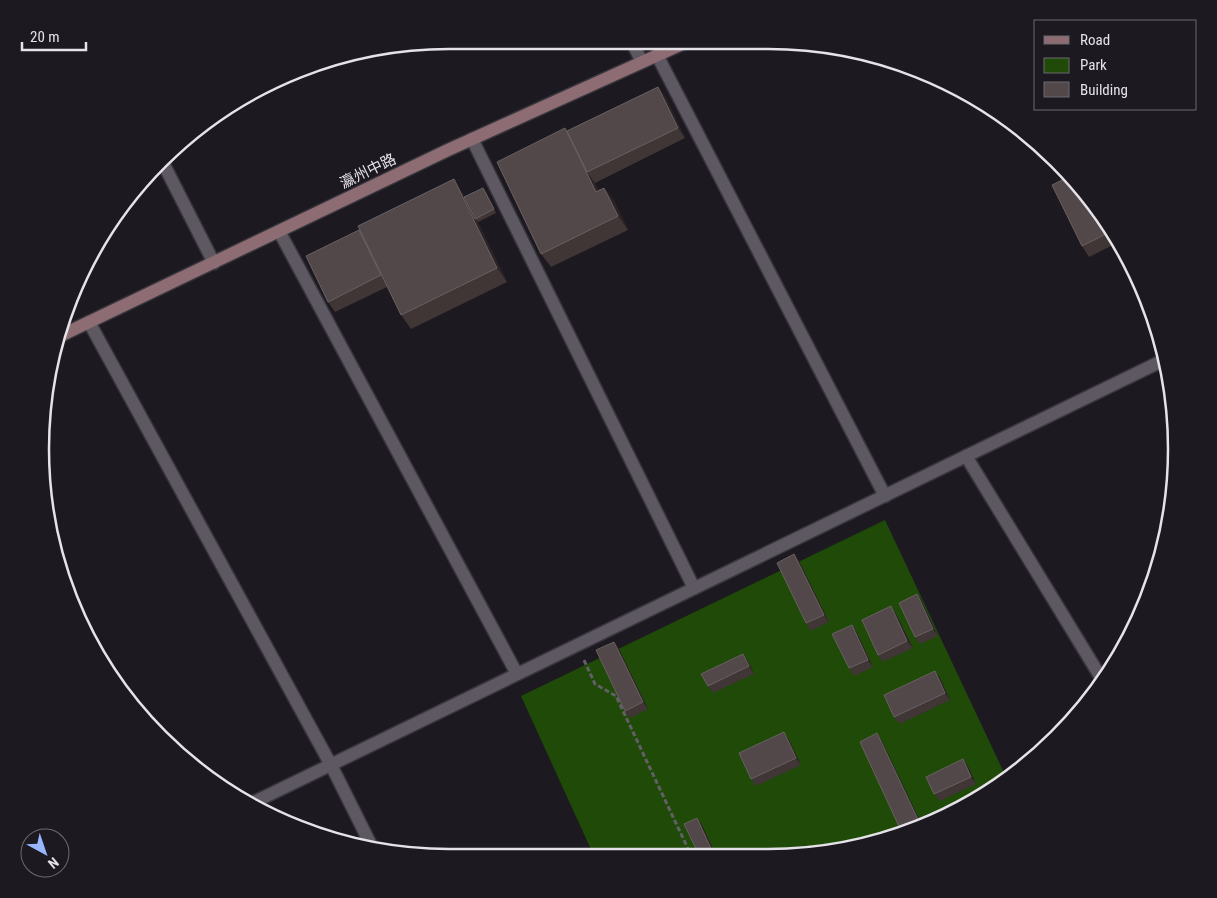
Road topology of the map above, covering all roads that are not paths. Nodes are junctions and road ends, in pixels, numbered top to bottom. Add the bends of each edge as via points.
1 (636, 49) edge
2 (671, 49) edge
3 (657, 55) junction
4 (642, 62) junction
5 (472, 139) junction
6 (165, 167) edge
7 (279, 231) junction
8 (214, 263) junction
9 (89, 322) junction
10 (66, 333) edge
11 (1159, 363) edge
12 (966, 456) junction
13 (885, 496) junction
14 (694, 588) junction
15 (517, 674) junction
16 (1099, 674) edge
17 (331, 765) junction
18 (257, 800) edge
19 (369, 842) edge

1 - 4 street
2 - 3 main road, 瀛州中路
3 - 4 main road, 瀛州中路
3 - 13 street
4 - 5 main road, 瀛州中路
5 - 7 main road, 瀛州中路
5 - 14 street
6 - 8 street
7 - 8 main road, 瀛州中路
7 - 15 street
8 - 9 main road, 瀛州中路
9 - 10 main road, 瀛州中路
9 - 17 street
11 - 12 street
12 - 13 street
12 - 16 street
13 - 14 street
14 - 15 street
15 - 17 street
17 - 18 street
17 - 19 street

